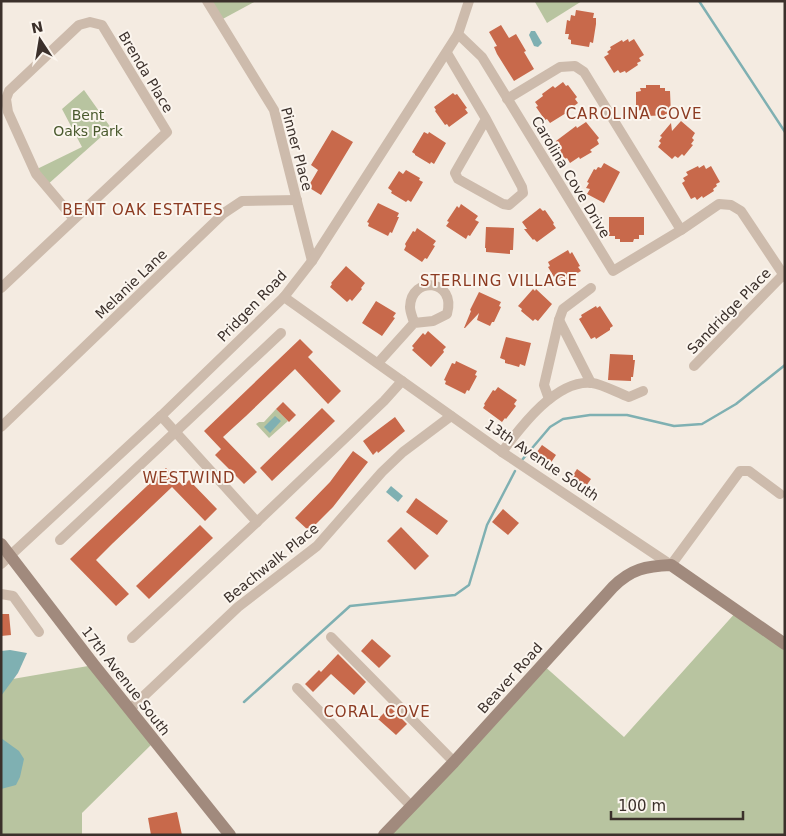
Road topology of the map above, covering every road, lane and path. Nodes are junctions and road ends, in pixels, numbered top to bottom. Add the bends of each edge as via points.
1 (207, 1) edge
2 (469, 1) edge
3 (458, 34) junction
4 (447, 53) junction
5 (507, 99) junction
6 (486, 119) junction
7 (297, 200) junction
8 (74, 219) junction
9 (681, 230) junction
10 (312, 261) junction
11 (784, 276) edge
12 (2, 287) edge
13 (591, 288) dead end
14 (284, 297) junction
15 (559, 320) junction
16 (414, 323) dead end
17 (281, 333) dead end
18 (378, 363) junction
19 (694, 366) dead end
20 (402, 381) junction
21 (591, 383) junction
22 (643, 391) dead end
23 (549, 399) junction
24 (161, 416) junction
25 (451, 416) junction
26 (1, 427) edge
27 (176, 432) junction
28 (502, 452) junction
29 (780, 494) dead end
30 (257, 522) junction
31 (60, 540) dead end
32 (1, 544) edge
33 (6, 560) edge
34 (671, 565) junction
35 (1, 594) edge
36 (39, 632) dead end
37 (132, 638) dead end
38 (331, 638) dead end
39 (785, 644) edge
40 (297, 688) dead end
41 (130, 709) junction
42 (454, 762) junction
43 (411, 806) junction
44 (230, 835) edge
45 (384, 835) edge

1 - 7 street, Pinner Place via 274,110
2 - 3 street, Pridgen Road
3 - 4 street, Pridgen Road
3 - 5 street, Carolina Cove Drive via 482,57
4 - 6 street
4 - 10 street, Pridgen Road
5 - 9 street via 560,67 575,66 584,72
5 - 9 street, Carolina Cove Drive via 613,271
6 - 6 street via 522,187 523,194 509,205 458,179 456,173
7 - 10 street, Pinner Place
7 - 26 street, Melanie Lane via 242,201 224,213
8 - 8 street, Brenda Place via 167,132 102,25 91,17 9,91 6,99 8,112 36,174
8 - 12 street
9 - 11 street via 719,204 731,205 741,211
10 - 14 street, Pridgen Road
11 - 19 street, Sandridge Place
13 - 15 street via 563,309
14 - 18 street, 13th Avenue South
14 - 24 street, Pridgen Road
15 - 21 street
15 - 23 street via 544,385
16 - 18 street
17 - 27 street
18 - 20 street, 13th Avenue South
20 - 25 street, 13th Avenue South
20 - 30 street
21 - 22 street via 629,396
21 - 23 street via 571,386
23 - 28 street via 528,417
24 - 27 street
24 - 33 street, Pridgen Road
25 - 28 street, 13th Avenue South
25 - 41 street, Beachwalk Place via 403,452 317,546 238,607
27 - 30 street
27 - 31 street
28 - 34 street, 13th Avenue South
29 - 34 street via 749,471 740,471
30 - 37 street
32 - 33 street, 17th Avenue South
33 - 41 street, 17th Avenue South
34 - 39 street, 13th Avenue South
34 - 42 street, Beaver Road via 652,566 623,576
35 - 36 street via 13,596
38 - 42 street
40 - 43 street
41 - 44 street, 17th Avenue South
42 - 43 street, Beaver Road
43 - 45 street, Beaver Road

